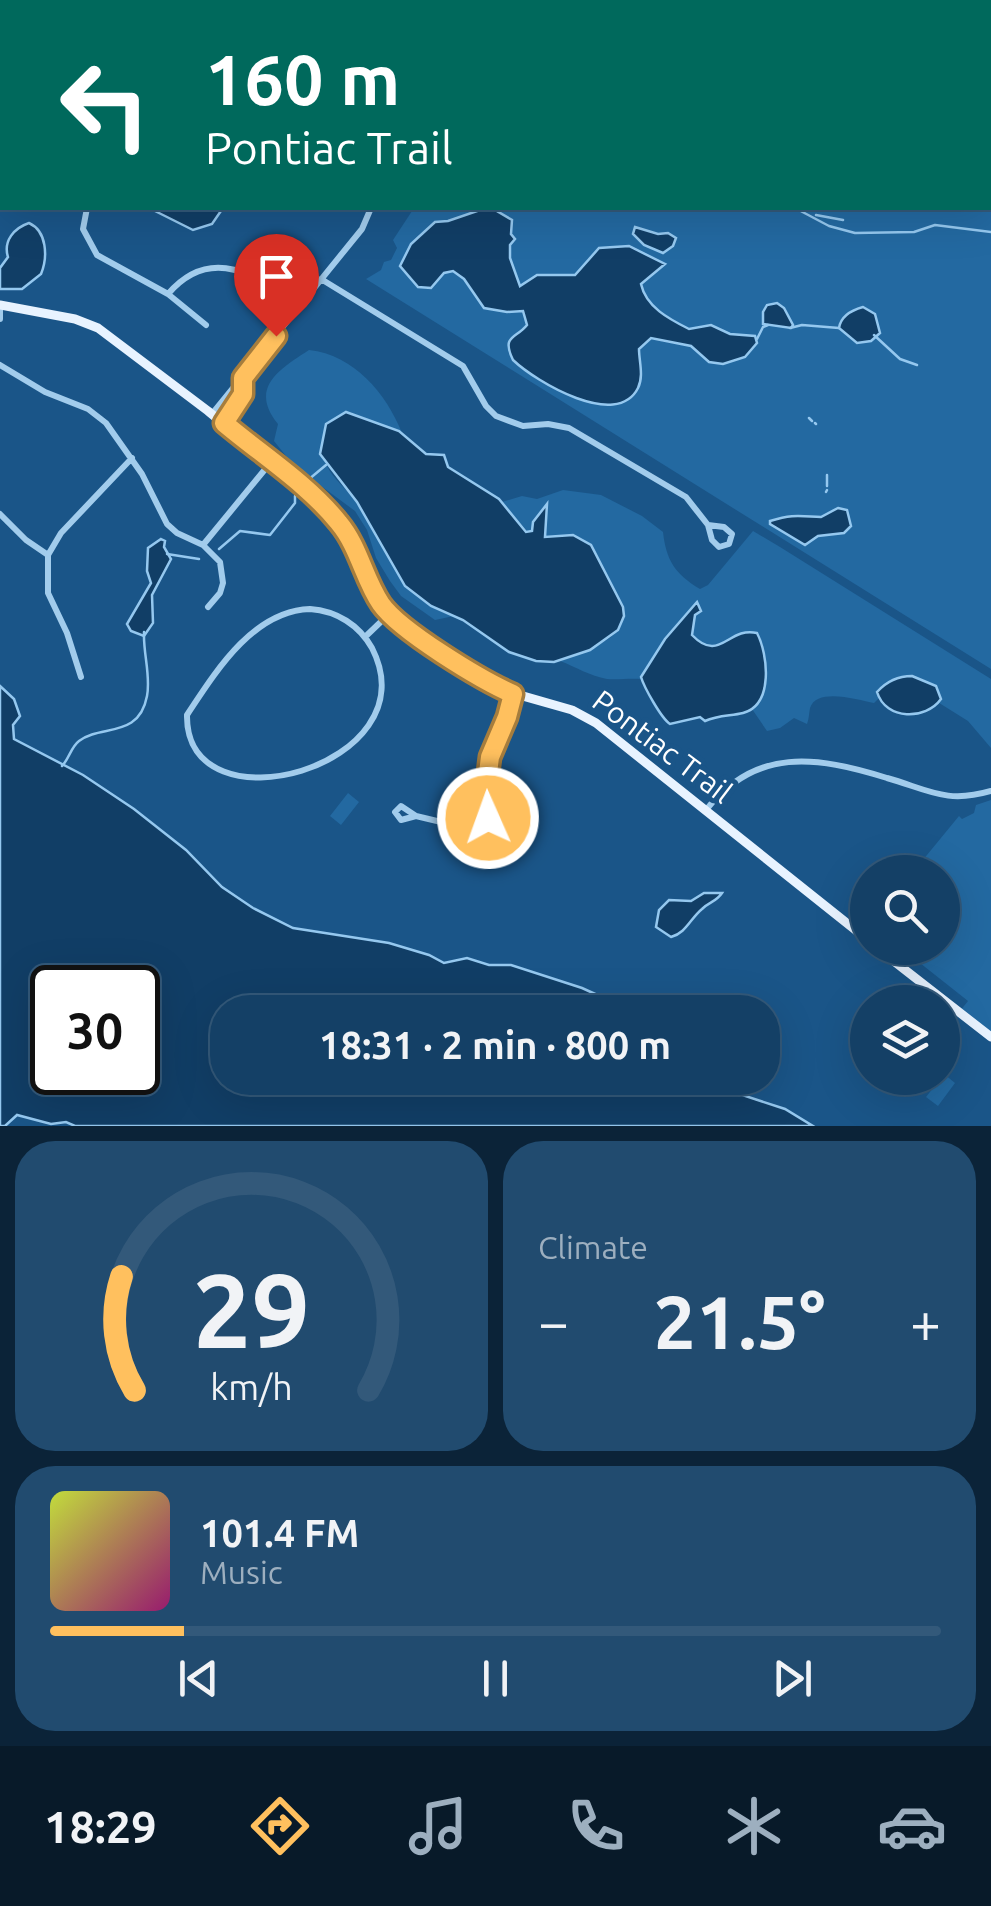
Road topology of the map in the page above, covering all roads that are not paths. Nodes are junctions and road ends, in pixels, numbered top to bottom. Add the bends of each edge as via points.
1 (88, 210) edge
2 (371, 210) edge
3 (249, 276) junction
4 (322, 279) junction
5 (271, 286) junction
6 (265, 293) junction
7 (168, 294) junction
8 (0, 305) edge
9 (299, 307) junction
10 (293, 315) junction
11 (0, 319) edge
12 (206, 325) dead end
13 (0, 366) edge
14 (243, 378) junction
15 (212, 414) junction
16 (224, 423) junction
17 (132, 458) junction
18 (271, 462) junction
19 (0, 514) edge
20 (708, 525) dead end
21 (203, 544) junction
22 (48, 555) junction
23 (208, 607) dead end
24 (389, 614) junction
25 (365, 638) junction
26 (81, 677) dead end
27 (513, 694) junction
28 (991, 791) edge
29 (706, 810) junction
30 (416, 816) dead end
31 (850, 926) edge
32 (899, 965) edge
33 (991, 1037) edge

1 - 7 street via 83,229 97,255
2 - 4 street
3 - 5 street
3 - 6 street
3 - 7 street via 202,269
4 - 9 street
4 - 20 street via 462,366 496,416 523,426 556,425 589,438 686,497
5 - 6 street
5 - 9 street
6 - 10 street
7 - 12 street
8 - 11 street
8 - 15 main road, Pontiac Trail via 98,328
9 - 10 street
10 - 14 street
13 - 17 street via 97,415
14 - 15 street
14 - 16 street via 243,394
15 - 16 main road, Pontiac Trail
16 - 18 main road, Pontiac Trail
17 - 21 street via 167,524
17 - 22 street
18 - 21 street
18 - 24 main road, Pontiac Trail via 338,521
19 - 22 street
21 - 23 street via 223,572 220,593
22 - 26 street via 48,593
24 - 25 street
24 - 27 main road, Pontiac Trail
25 - 25 street via 380,680 374,712 354,742 326,764 298,774 234,775 210,764 193,744 187,715 261,624 286,612 321,610
27 - 29 main road, Pontiac Trail via 584,716
27 - 30 street via 490,757 479,816 450,826
28 - 29 street via 939,796 857,770 784,762 736,779
29 - 31 main road, Pontiac Trail
32 - 33 main road

